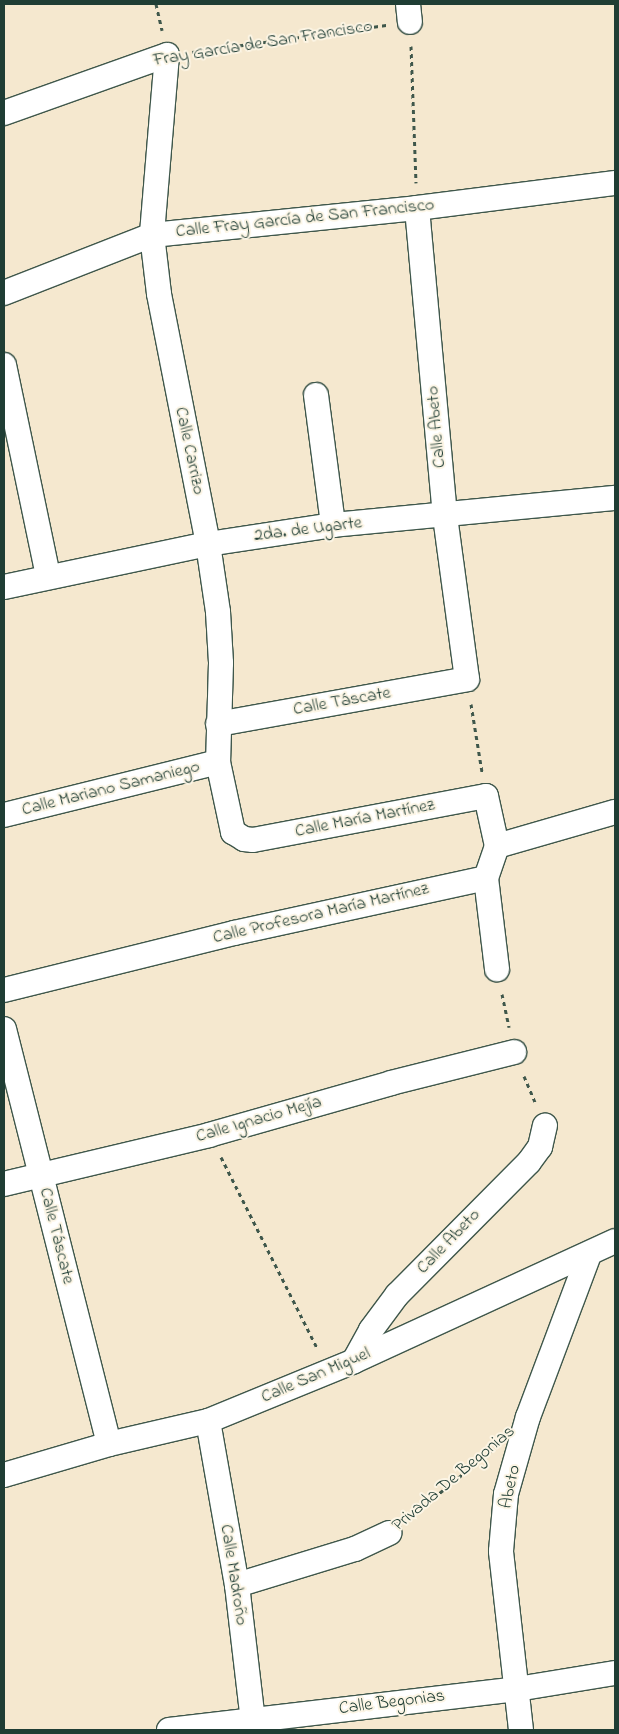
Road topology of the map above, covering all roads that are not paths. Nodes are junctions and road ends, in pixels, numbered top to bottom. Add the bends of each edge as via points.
1 (167, 55) joint
2 (4, 113) edge
3 (615, 183) edge
4 (417, 208) junction
5 (152, 235) junction
6 (4, 293) edge
7 (4, 365) edge
8 (316, 396) dead end
9 (615, 498) edge
10 (445, 516) junction
11 (333, 525) junction
12 (208, 544) junction
13 (48, 576) junction
14 (4, 587) edge
15 (466, 679) joint
16 (218, 724) junction
17 (218, 762) junction
18 (615, 812) edge
19 (4, 815) edge
20 (244, 839) joint
21 (497, 846) junction
22 (486, 878) junction
23 (497, 969) dead end
24 (4, 990) edge
25 (4, 1029) edge
26 (514, 1052) dead end
27 (545, 1126) dead end
28 (41, 1174) junction
29 (4, 1184) edge
30 (615, 1241) edge
31 (589, 1255) junction
32 (354, 1361) junction
33 (208, 1421) junction
34 (109, 1444) junction
35 (4, 1475) edge
36 (389, 1533) road end
37 (236, 1585) junction
38 (615, 1673) edge
39 (517, 1689) junction
40 (253, 1725) edge
41 (169, 1730) edge
42 (521, 1730) edge

1 - 2 street, Fray García de San Francisco
1 - 5 street, Calle Carrizo
3 - 4 street, Calle Fray García de San Francisco
4 - 5 street, Calle Fray García de San Francisco
4 - 10 street, Calle Abeto
5 - 6 street, Calle Fray García de San Francisco
5 - 12 street, Calle Carrizo via 178,400
7 - 13 street
8 - 11 street
9 - 10 street, 2da. de Ugarte
10 - 11 street, 2da. de Ugarte
10 - 15 street, Calle Abeto
11 - 12 street, 2da. de Ugarte
12 - 13 street, 2da. de Ugarte
12 - 16 street, Calle Carrizo via 221,663
13 - 14 street, 2da. de Ugarte
15 - 16 street, Calle Táscate
16 - 17 street, Calle Carrizo
17 - 19 street, Calle Mariano Samaniego
17 - 20 street, Calle Carrizo via 230,824
18 - 21 street
20 - 21 street, Calle María Martínez via 253,840 486,796
21 - 22 street
22 - 23 street
22 - 24 street, Calle Profesora María Martínez via 234,933
25 - 28 street, Calle Táscate
26 - 28 street, Calle Ignacio Mejía via 391,1082 209,1135
27 - 32 street, Calle Abeto via 540,1147 529,1162 397,1295 371,1330
28 - 29 street, Calle Ignacio Mejía
28 - 34 street, Calle Táscate
30 - 31 street, Calle San Miguel
31 - 32 street, Calle San Miguel
31 - 39 street, Abeto via 528,1417 506,1494 501,1551
32 - 33 street, Calle San Miguel
33 - 34 street, Calle San Miguel
33 - 37 street, Calle Madroño
34 - 35 street, Calle San Miguel
36 - 37 street, Privada De Begonias via 355,1549
37 - 40 street, Calle Madroño
38 - 39 street, Calle Begonias
39 - 40 street, Calle Begonias
39 - 42 street, Abeto
40 - 41 street, Calle Begonias

